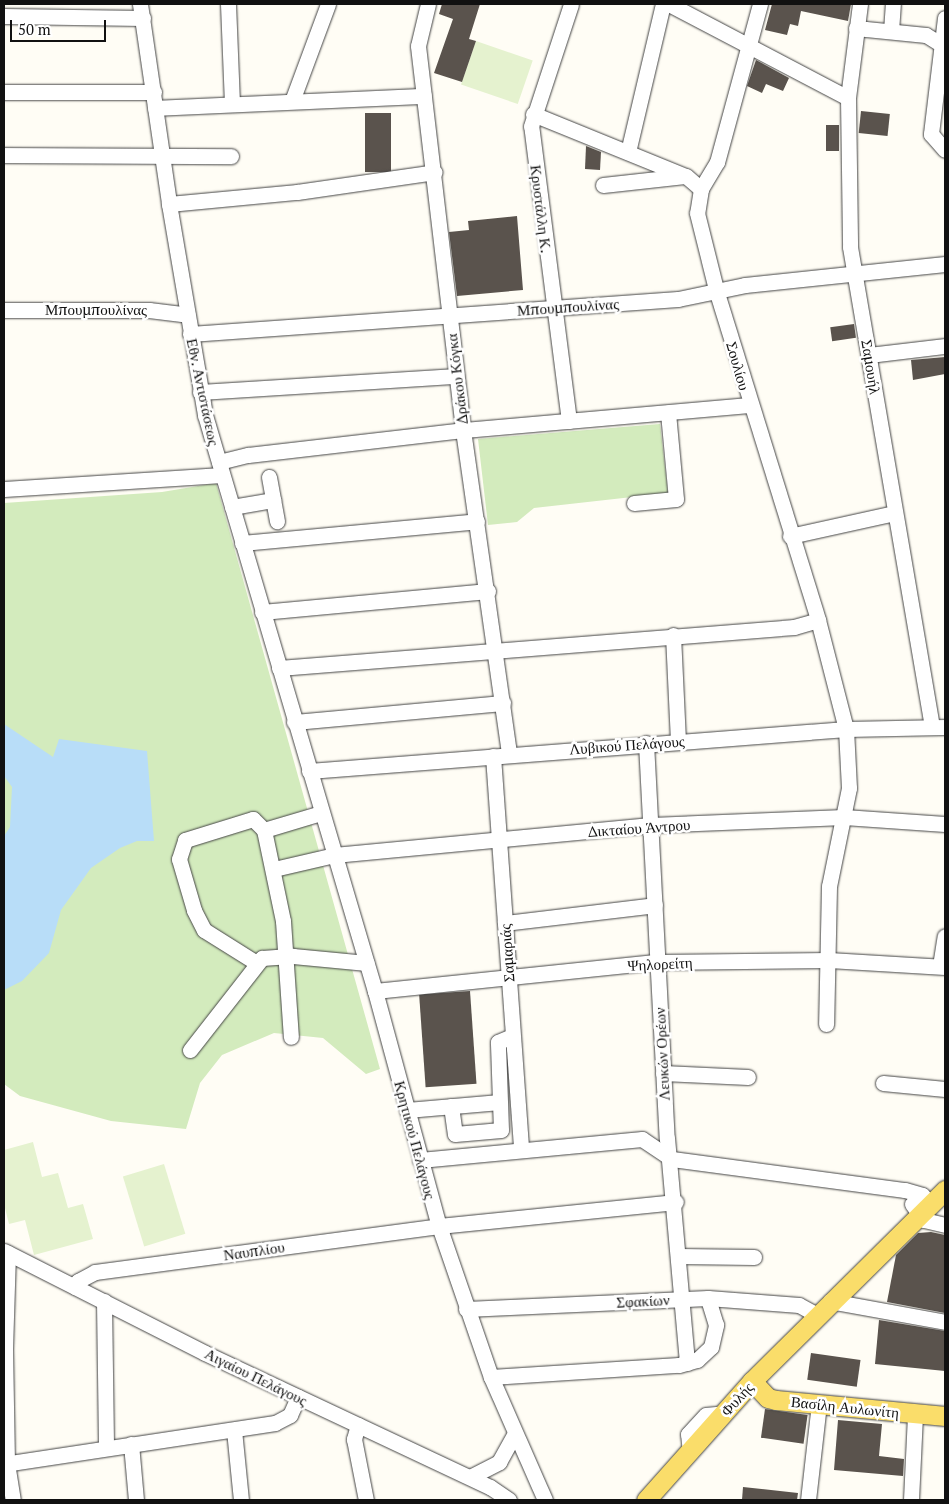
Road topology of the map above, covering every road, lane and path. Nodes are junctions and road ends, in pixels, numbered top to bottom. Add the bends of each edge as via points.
1 (228, 4) edge
2 (328, 4) edge
3 (428, 4) edge
4 (571, 4) edge
5 (663, 4) edge
6 (669, 4) edge
7 (760, 4) edge
8 (860, 4) edge
9 (893, 4) edge
10 (142, 11) edge
11 (4, 16) edge
12 (945, 18) edge
13 (856, 28) junction
14 (891, 32) junction
15 (943, 45) edge
16 (748, 49) junction
17 (4, 92) edge
18 (154, 92) junction
19 (424, 96) junction
20 (848, 98) junction
21 (292, 101) junction
22 (232, 104) junction
23 (156, 108) junction
24 (533, 114) junction
25 (945, 150) edge
26 (628, 152) junction
27 (4, 155) edge
28 (162, 156) junction
29 (231, 156) dead end
30 (435, 172) junction
31 (686, 176) junction
32 (602, 185) dead end
33 (701, 189) junction
34 (169, 204) junction
35 (945, 264) edge
36 (856, 273) junction
37 (717, 293) junction
38 (553, 308) junction
39 (4, 310) edge
40 (188, 315) junction
41 (449, 317) junction
42 (190, 334) junction
43 (945, 346) edge
44 (869, 355) junction
45 (457, 376) junction
46 (200, 392) junction
47 (750, 404) junction
48 (668, 412) junction
49 (569, 420) junction
50 (463, 430) junction
51 (220, 468) junction
52 (269, 478) dead end
53 (4, 489) edge
54 (273, 500) junction
55 (634, 503) dead end
56 (232, 507) junction
57 (895, 513) junction
58 (277, 521) dead end
59 (477, 521) junction
60 (790, 536) junction
61 (242, 542) junction
62 (488, 591) junction
63 (262, 612) junction
64 (818, 620) junction
65 (673, 635) junction
66 (497, 652) junction
67 (279, 668) junction
68 (503, 703) junction
69 (294, 722) junction
70 (939, 727) edge
71 (846, 729) junction
72 (678, 742) junction
73 (646, 744) junction
74 (509, 755) junction
75 (493, 756) junction
76 (308, 771) junction
77 (321, 813) junction
78 (844, 817) junction
79 (945, 824) edge
80 (651, 825) junction
81 (264, 830) junction
82 (499, 839) junction
83 (334, 855) junction
84 (274, 869) junction
85 (655, 905) junction
86 (505, 923) junction
87 (945, 936) edge
88 (288, 956) junction
89 (829, 960) junction
90 (255, 962) junction
91 (658, 962) junction
92 (367, 963) junction
93 (943, 966) edge
94 (508, 976) junction
95 (375, 991) junction
96 (826, 1024) dead end
97 (512, 1036) junction
98 (291, 1037) dead end
99 (190, 1050) dead end
100 (663, 1073) junction
101 (748, 1077) dead end
102 (883, 1083) dead end
103 (945, 1089) edge
104 (500, 1102) junction
105 (451, 1106) junction
106 (407, 1110) junction
107 (520, 1149) junction
108 (672, 1159) junction
109 (420, 1160) junction
110 (945, 1176) edge
111 (945, 1190) edge
112 (676, 1202) junction
113 (921, 1204) junction
114 (945, 1225) edge
115 (439, 1226) junction
116 (6, 1252) edge
117 (680, 1256) junction
118 (754, 1257) dead end
119 (75, 1287) junction
120 (708, 1298) junction
121 (682, 1299) junction
122 (104, 1301) junction
123 (830, 1301) junction
124 (466, 1309) junction
125 (817, 1315) junction
126 (945, 1322) edge
127 (4, 1349) edge
128 (688, 1363) junction
129 (491, 1377) junction
130 (752, 1381) junction
131 (298, 1397) junction
132 (819, 1404) junction
133 (915, 1414) junction
134 (945, 1416) edge
135 (358, 1425) junction
136 (234, 1430) junction
137 (514, 1435) junction
138 (131, 1444) junction
139 (106, 1447) junction
140 (6, 1463) edge
141 (470, 1478) junction
142 (650, 1499) edge
143 (13, 1500) edge
144 (136, 1500) edge
145 (241, 1500) edge
146 (366, 1500) edge
147 (508, 1500) edge
148 (545, 1500) edge
149 (808, 1500) edge
150 (911, 1500) edge

1 - 22 street
2 - 21 street
3 - 19 street, Δράκου Κόγκα via 418,46
4 - 24 street, Κρυστάλλη Κ.
5 - 26 street
6 - 16 street
7 - 16 street, Σουλίου
8 - 13 street, Σαμουήλ
9 - 14 street
10 - 11 street
10 - 18 street, Εθν. Αντιστάσεως
12 - 15 street
13 - 14 street
13 - 20 street, Σαμουήλ
14 - 15 street via 926,35
15 - 25 street via 931,134
16 - 20 street
16 - 33 street, Σουλίου via 717,162
17 - 18 street
18 - 23 street, Εθν. Αντιστάσεως
19 - 21 street
19 - 30 street, Δράκου Κόγκα
20 - 36 street, Σαμουήλ via 850,248
21 - 22 street
22 - 23 street
23 - 28 street, Εθν. Αντιστάσεως
24 - 26 street
24 - 38 street, Κρυστάλλη Κ. via 532,142
26 - 31 street
27 - 28 street
28 - 29 street
28 - 34 street, Εθν. Αντιστάσεως
30 - 34 street via 297,192
30 - 41 street, Δράκου Κόγκα
31 - 32 street
31 - 33 street
33 - 37 street, Σουλίου via 697,213
34 - 40 street, Εθν. Αντιστάσεως
35 - 36 street, Μπουμπουλίνας
36 - 37 street, Μπουμπουλίνας via 745,285
36 - 44 street, Σαμουήλ
37 - 38 street, Μπουμπουλίνας
37 - 47 street, Σουλίου
38 - 41 street, Μπουμπουλίνας
38 - 49 street, Κρυστάλλη Κ.
39 - 40 street, Μπουμπουλίνας via 149,310
40 - 42 street, Εθν. Αντιστάσεως
41 - 42 street, Μπουμπουλίνας
41 - 45 street, Δράκου Κόγκα
42 - 46 street, Εθν. Αντιστάσεως
43 - 44 street
44 - 57 street, Σαμουήλ
45 - 46 street
45 - 50 street, Δράκου Κόγκα
46 - 51 street, Εθν. Αντιστάσεως
47 - 48 street
47 - 60 street, Σουλίου
48 - 49 street
48 - 55 street via 676,499
49 - 50 street
50 - 51 street via 248,455
50 - 59 street, Δράκου Κόγκα
51 - 53 street
51 - 56 street, Εθν. Αντιστάσεως
52 - 54 street
54 - 56 street
54 - 58 street
56 - 61 street, Εθν. Αντιστάσεως
57 - 60 street
57 - 70 street, Σαμουήλ
59 - 61 street
59 - 62 street, Δράκου Κόγκα
60 - 64 street, Σουλίου
61 - 63 street, Εθν. Αντιστάσεως
62 - 63 street
62 - 66 street, Δράκου Κόγκα
63 - 67 street, Εθν. Αντιστάσεως
64 - 65 street via 794,627
64 - 71 street, Σουλίου
65 - 66 street
65 - 72 street
66 - 67 street
66 - 68 street, Δράκου Κόγκα
67 - 69 street, Εθν. Αντιστάσεως
68 - 69 street
68 - 74 street, Δράκου Κόγκα
69 - 76 street, Εθν. Αντιστάσεως
70 - 71 street, Λυβικού Πελάγους
71 - 72 street, Λυβικού Πελάγους
71 - 78 street, Σουλίου via 849,788
72 - 73 street, Λυβικού Πελάγους
73 - 74 street, Λυβικού Πελάγους
73 - 80 street, Λευκών Ορέων
74 - 75 street, Λυβικού Πελάγους
75 - 76 street, Λυβικού Πελάγους
75 - 82 street, Σαμαριάς
76 - 77 street, Κρητικού Πελάγους
77 - 81 street
77 - 83 street, Κρητικού Πελάγους
78 - 79 street, Δικταίου Άντρου
78 - 80 street, Δικταίου Άντρου
78 - 89 street, Σουλίου via 831,869
80 - 82 street, Δικταίου Άντρου
80 - 85 street, Λευκών Ορέων
81 - 84 street
81 - 90 street via 253,820 185,840 180,848 194,910 204,930
82 - 83 street, Δικταίου Άντρου
82 - 86 street, Σαμαριάς
83 - 84 street, Δικταίου Άντρου
83 - 92 street, Κρητικού Πελάγους
84 - 88 street
85 - 86 street
85 - 91 street, Λευκών Ορέων
86 - 94 street, Σαμαριάς
87 - 93 street
88 - 90 street
88 - 92 street
88 - 98 street
89 - 91 street, Ψηλορείτη
89 - 93 street, Ψηλορείτη
89 - 96 street, Σουλίου
90 - 99 street
91 - 94 street, Ψηλορείτη
91 - 100 street, Λευκών Ορέων
92 - 95 street, Κρητικού Πελάγους
94 - 95 street, Ψηλορείτη
94 - 97 street, Σαμαριάς
95 - 106 street, Κρητικού Πελάγους
97 - 104 street via 498,1042
97 - 107 street, Σαμαριάς
100 - 101 street
100 - 108 street, Λευκών Ορέων
102 - 103 street
104 - 105 street
104 - 105 street via 499,1132 455,1134
105 - 106 street
106 - 109 street, Κρητικού Πελάγους
107 - 108 street via 642,1139
107 - 109 street
108 - 112 street, Λευκών Ορέων
108 - 113 street
109 - 115 street, Κρητικού Πελάγους
110 - 113 main road, Φυλής
111 - 113 main road, Φυλής
112 - 115 street, Ναυπλίου
112 - 117 street, Λευκών Ορέων
113 - 114 street via 924,1220
113 - 123 main road, Φυλής
115 - 119 street, Ναυπλίου via 95,1272 78,1281
115 - 124 street, Κρητικού Πελάγους
116 - 119 street, Αιγαίου Πελάγους
116 - 127 street
117 - 118 street
117 - 121 street, Λευκών Ορέων
119 - 122 street, Αιγαίου Πελάγους
120 - 121 street, Σφακίων
120 - 125 street, Σφακίων via 799,1305
120 - 128 street via 716,1325 711,1346 697,1360
121 - 124 street, Σφακίων
121 - 128 street, Λευκών Ορέων
122 - 131 street, Αιγαίου Πελάγους
122 - 139 street
123 - 125 main road, Φυλής
123 - 126 street
124 - 129 street, Κρητικού Πελάγους
125 - 130 main road, Φυλής
127 - 140 street
128 - 129 street
129 - 137 street, Κρητικού Πελάγους
130 - 132 main road, Βασίλη Αυλωνίτη via 768,1398
130 - 142 main road, Φυλής
131 - 135 street, Αιγαίου Πελάγους
131 - 136 street via 290,1415 275,1423
132 - 133 main road, Βασίλη Αυλωνίτη
132 - 149 street
133 - 134 main road, Βασίλη Αυλωνίτη
133 - 150 street
135 - 141 street, Αιγαίου Πελάγους
135 - 146 street via 354,1439
136 - 138 street
136 - 145 street
137 - 141 street via 499,1462
137 - 148 street, Κρητικού Πελάγους
138 - 139 street
138 - 144 street
139 - 140 street
140 - 143 street
141 - 147 street, Αιγαίου Πελάγους

